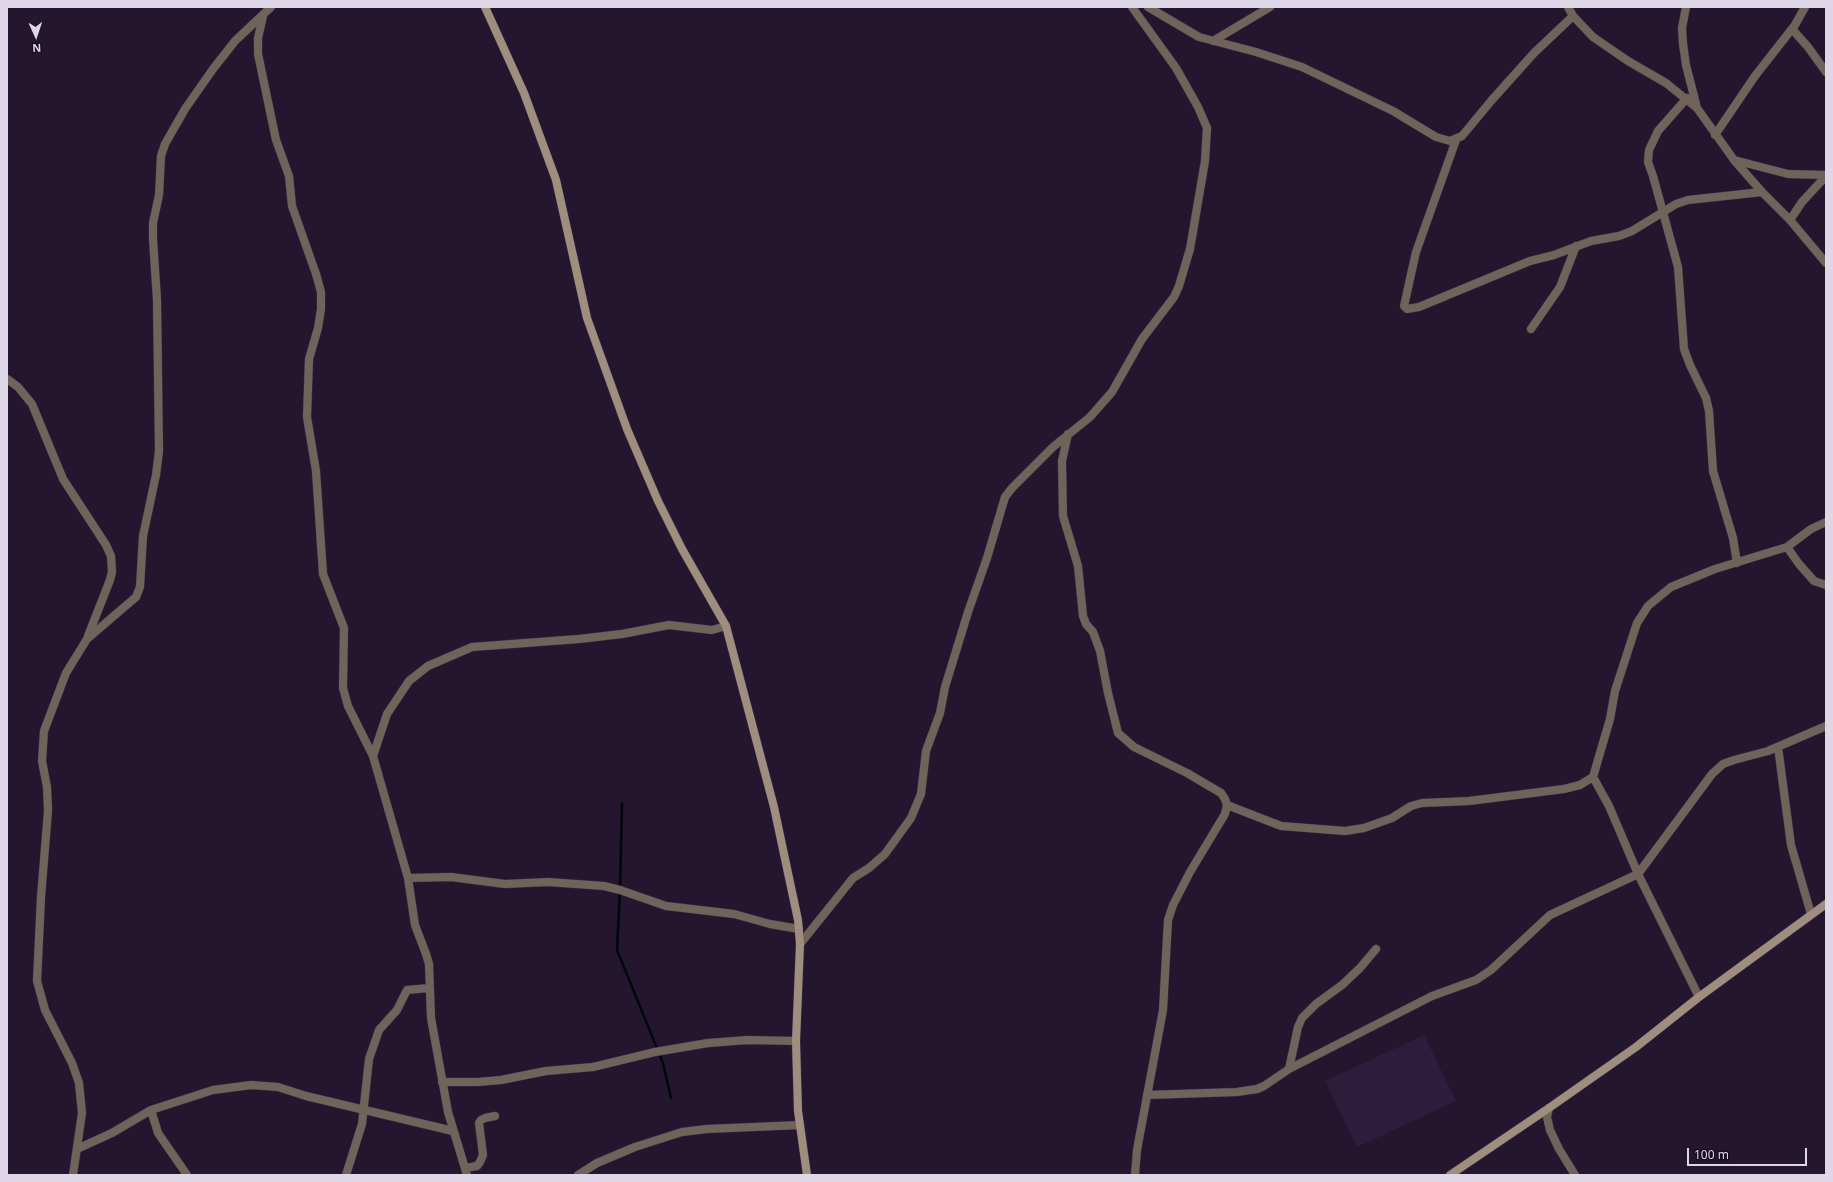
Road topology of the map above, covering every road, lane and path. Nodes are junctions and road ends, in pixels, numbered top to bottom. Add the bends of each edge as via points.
1 (271, 7) edge
2 (485, 7) edge
3 (1132, 7) edge
4 (1148, 7) edge
5 (1270, 7) edge
6 (1568, 7) edge
7 (1686, 7) edge
8 (1805, 7) edge
9 (263, 16) junction
10 (1573, 16) junction
11 (1792, 29) junction
12 (1213, 41) junction
13 (1826, 72) edge
14 (1686, 98) junction
15 (1698, 108) junction
16 (1715, 135) junction
17 (1456, 140) junction
18 (1734, 160) junction
19 (1826, 175) edge
20 (1762, 192) junction
21 (1663, 212) junction
22 (1790, 220) junction
23 (1576, 246) junction
24 (1826, 264) edge
25 (1531, 329) dead end
26 (7, 379) edge
27 (1068, 434) junction
28 (1826, 522) edge
29 (1787, 547) junction
30 (1737, 563) junction
31 (1826, 585) edge
32 (726, 626) junction
33 (87, 639) junction
34 (1826, 726) edge
35 (1778, 747) junction
36 (373, 756) junction
37 (1593, 777) junction
38 (1227, 805) junction
39 (1638, 874) junction
40 (408, 878) junction
41 (1826, 904) edge
42 (1811, 914) junction
43 (799, 929) junction
44 (800, 944) junction
45 (1376, 949) dead end
46 (430, 988) junction
47 (1699, 997) junction
48 (796, 1041) junction
49 (1289, 1070) junction
50 (442, 1082) junction
51 (1147, 1095) junction
52 (1549, 1108) junction
53 (364, 1109) junction
54 (151, 1110) junction
55 (495, 1116) dead end
56 (800, 1124) junction
57 (453, 1131) junction
58 (77, 1149) junction
59 (466, 1171) edge
60 (74, 1175) edge
61 (186, 1175) edge
62 (346, 1175) edge
63 (578, 1175) edge
64 (808, 1175) edge
65 (1135, 1175) edge
66 (1450, 1175) edge
67 (1575, 1175) edge

1 - 9 street
2 - 32 street via 524,93 556,180 587,318 627,429 682,549
3 - 27 street via 1176,68 1204,117 1207,128 1205,161 1190,249 1174,297 1142,339 1112,392 1090,417
4 - 12 street via 1199,37
5 - 12 street
6 - 10 street
7 - 15 street via 1682,28 1683,44
8 - 11 street
9 - 33 street via 235,41 212,69 169,134 161,156 153,239 157,300 159,451 143,536 140,587 136,597
9 - 36 street via 258,38 258,54 276,140 289,176 292,206 320,292 321,308 310,359 307,417 316,470 322,564 325,581 344,628 344,695
10 - 14 street via 1585,30 1610,50 1666,83
10 - 17 street via 1534,52 1490,101 1469,130
11 - 13 street
11 - 16 street via 1755,76
12 - 17 street via 1302,67 1393,111 1436,137
14 - 15 street
14 - 21 street via 1658,131 1649,150 1648,162
15 - 16 street
16 - 18 street
17 - 23 street via 1416,252 1404,306 1407,309 1419,307 1530,261
18 - 19 street via 1788,174
18 - 20 street
19 - 22 street
20 - 21 street via 1688,200
20 - 22 street
21 - 23 street via 1632,231
21 - 30 street via 1678,267 1684,349 1706,398 1713,470 1733,538
22 - 24 street
23 - 25 street via 1560,287
26 - 33 street via 18,387 32,404 63,479 106,545 110,556 110,580
27 - 38 street via 1062,462 1063,516 1078,566 1083,616 1093,632 1100,651 1118,733 1134,747 1220,793
27 - 44 street via 1022,477 1005,497 945,687 940,713 926,752 921,794 911,818 885,854 853,878
28 - 29 street
29 - 30 street
29 - 31 street via 1814,581
30 - 37 street via 1671,587 1648,606 1637,623 1615,691 1610,719
32 - 36 street via 712,630 668,625 579,639 472,647 428,666 409,681 387,714
32 - 43 street via 774,807
33 - 58 street via 66,672 44,731 42,761 48,811 37,970 38,989 45,1010 72,1063 79,1083 82,1113
34 - 35 street
35 - 39 street via 1723,764 1712,774
35 - 42 street via 1791,845
36 - 40 street
37 - 38 street via 1580,785 1564,789 1469,801 1422,803 1364,828 1344,830 1281,826
37 - 39 street via 1609,806
38 - 51 street via 1226,814 1190,872 1168,920 1162,1010
39 - 47 street
39 - 49 street via 1550,915 1491,970 1476,980 1432,996
40 - 43 street via 451,877 490,883 548,882 604,886 666,906 734,914
40 - 46 street via 415,925 428,959
41 - 42 street
42 - 47 street
43 - 44 street
44 - 48 street
45 - 49 street via 1342,985 1302,1018
46 - 50 street via 430,1018
46 - 53 street via 409,988 397,1010 379,1030 369,1059
47 - 52 street
48 - 50 street via 748,1040 708,1043 592,1067 546,1071 485,1081
48 - 56 street
49 - 51 street via 1257,1089
50 - 57 street
51 - 65 street
52 - 66 street
52 - 67 street via 1547,1117 1553,1137
53 - 54 street via 278,1087 251,1084 213,1090
53 - 57 street
53 - 62 street via 362,1124
54 - 58 street via 112,1133
54 - 61 street via 158,1133
55 - 59 street via 481,1120 483,1155 477,1166
56 - 63 street via 682,1132 635,1147 597,1163
56 - 64 street
57 - 59 street
58 - 60 street

